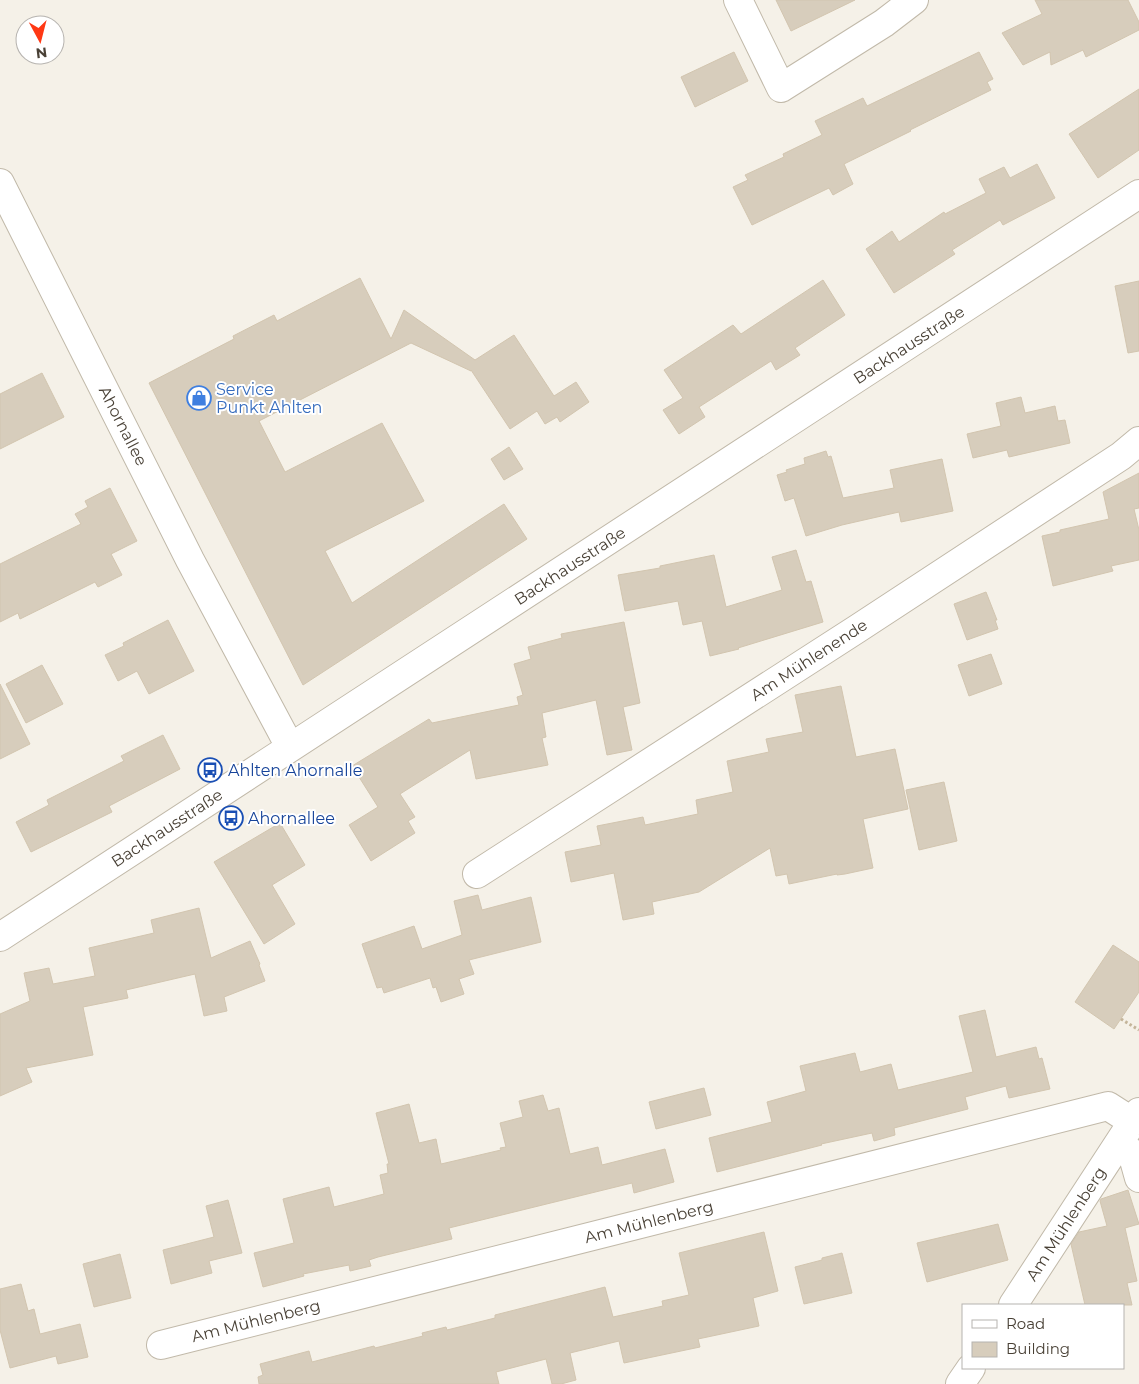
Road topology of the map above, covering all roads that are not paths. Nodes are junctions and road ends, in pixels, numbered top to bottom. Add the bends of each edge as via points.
1 (738, 0) edge
2 (914, 0) edge
3 (0, 183) edge
4 (1139, 194) edge
5 (1139, 441) edge
6 (290, 747) junction
7 (477, 874) dead end
8 (0, 937) edge
9 (1130, 1126) edge
10 (1139, 1178) edge
11 (1014, 1304) edge
12 (161, 1345) dead end
13 (970, 1369) edge
14 (960, 1384) edge

1 - 2 street via 780,88 884,23
3 - 6 street, Ahornallee via 190,560
4 - 6 street, Backhausstraße
5 - 7 street, Am Mühlenende via 857,629
6 - 8 street, Backhausstraße
9 - 10 street, Am Mühlenberg via 1132,1153
9 - 11 street, Am Mühlenberg
9 - 12 street, Am Mühlenberg via 1108,1106
13 - 14 street

